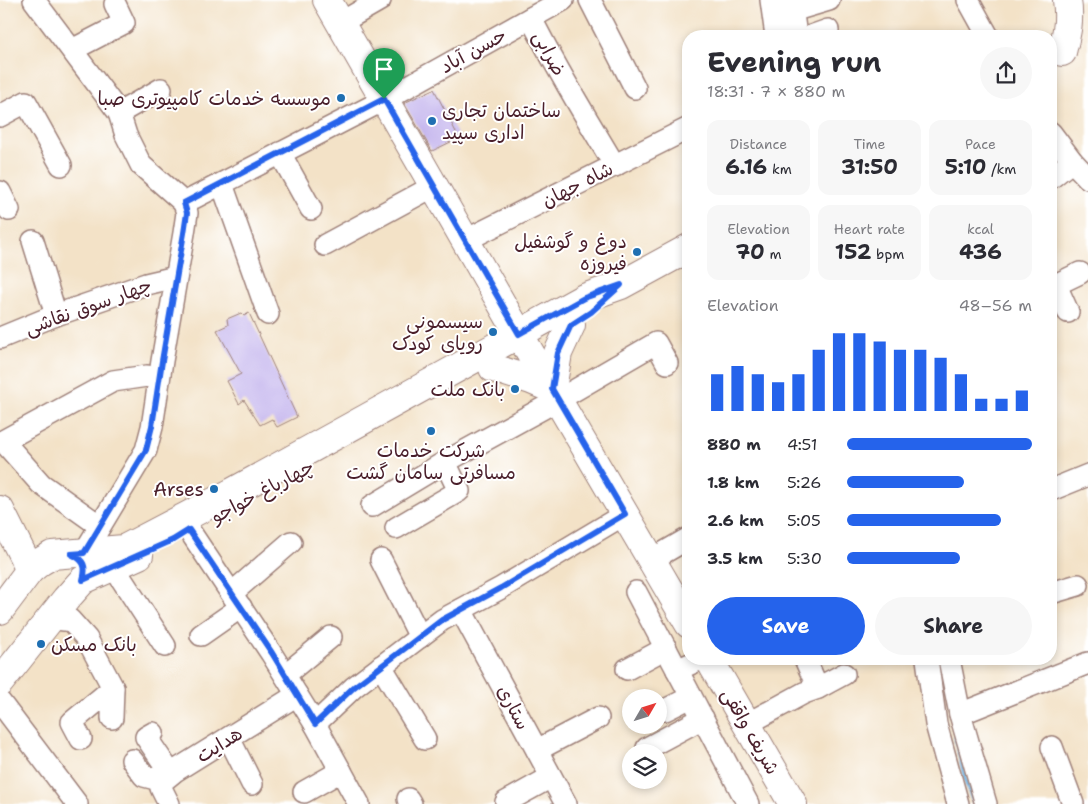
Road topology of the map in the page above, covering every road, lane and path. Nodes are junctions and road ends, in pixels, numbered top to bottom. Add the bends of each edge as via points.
1 (34, 0) edge
2 (325, 0) edge
3 (380, 0) edge
4 (563, 0) edge
5 (590, 0) edge
6 (771, 0) edge
7 (829, 0) edge
8 (968, 0) edge
9 (1067, 0) edge
10 (115, 4) dead end
11 (792, 5) edge
12 (531, 18) junction
13 (340, 23) junction
14 (775, 30) edge
15 (795, 30) edge
16 (985, 30) edge
17 (1075, 47) edge
18 (72, 50) junction
19 (634, 88) dead end
20 (161, 89) dead end
21 (383, 100) junction
22 (119, 113) junction
23 (0, 116) edge
24 (682, 132) edge
25 (1057, 141) edge
26 (280, 153) junction
27 (1072, 162) junction
28 (61, 165) dead end
29 (615, 166) junction
30 (1057, 173) edge
31 (1088, 178) edge
32 (222, 184) junction
33 (433, 187) junction
34 (184, 203) junction
35 (311, 210) dead end
36 (466, 240) junction
37 (33, 241) dead end
38 (325, 245) dead end
39 (682, 252) edge
40 (1080, 273) dead end
41 (176, 277) junction
42 (1057, 284) edge
43 (621, 285) junction
44 (1057, 293) edge
45 (1068, 312) dead end
46 (268, 314) dead end
47 (56, 316) junction
48 (571, 325) junction
49 (0, 338) edge
50 (524, 341) junction
51 (667, 363) dead end
52 (493, 368) junction
53 (159, 379) junction
54 (555, 395) junction
55 (445, 462) junction
56 (1088, 475) edge
57 (1057, 488) edge
58 (372, 506) dead end
59 (0, 510) edge
60 (625, 514) junction
61 (100, 526) junction
62 (396, 528) dead end
63 (189, 530) junction
64 (291, 542) dead end
65 (682, 542) edge
66 (77, 553) junction
67 (381, 560) dead end
68 (651, 560) junction
69 (113, 566) junction
70 (30, 570) junction
71 (83, 580) junction
72 (1078, 585) dead end
73 (1057, 591) edge
74 (636, 592) dead end
75 (237, 600) junction
76 (0, 610) edge
77 (461, 610) junction
78 (55, 612) junction
79 (682, 612) edge
80 (201, 635) dead end
81 (331, 637) dead end
82 (420, 637) junction
83 (165, 646) dead end
84 (666, 648) junction
85 (1088, 664) edge
86 (688, 665) edge
87 (712, 665) edge
88 (808, 665) edge
89 (928, 665) edge
90 (950, 665) edge
91 (382, 666) junction
92 (627, 669) dead end
93 (678, 670) junction
94 (844, 674) dead end
95 (3, 675) edge
96 (285, 676) junction
97 (113, 688) junction
98 (818, 688) junction
99 (297, 695) junction
100 (692, 697) junction
101 (0, 702) edge
102 (668, 709) edge
103 (960, 714) junction
104 (112, 718) dead end
105 (598, 718) dead end
106 (703, 718) junction
107 (315, 724) junction
108 (746, 724) junction
109 (153, 733) dead end
110 (229, 738) junction
111 (81, 739) dead end
112 (425, 739) dead end
113 (654, 744) edge
114 (1052, 747) dead end
115 (537, 750) junction
116 (132, 760) dead end
117 (341, 771) junction
118 (167, 777) junction
119 (552, 777) junction
120 (252, 784) dead end
121 (304, 792) dead end
122 (506, 802) dead end
123 (76, 804) edge
124 (169, 804) edge
125 (359, 804) edge
126 (566, 804) edge
127 (748, 804) edge
128 (793, 804) edge
129 (958, 804) edge
130 (986, 804) edge
131 (1072, 804) edge

1 - 18 street
2 - 13 main road
2 - 21 street
3 - 13 street
4 - 12 street, حسن آباد
5 - 19 street
6 - 14 street
7 - 11 street
8 - 16 street
9 - 17 main road via 1067,32
10 - 18 street via 124,23
11 - 15 street
12 - 21 street, حسن آباد
12 - 29 street, ضرابی
13 - 21 main road
18 - 22 street
20 - 22 street
21 - 26 street
21 - 33 main road
22 - 34 street via 141,166
23 - 28 street via 26,102
24 - 29 street, شاه جهان
25 - 27 street
26 - 32 street
26 - 35 street
27 - 30 street
27 - 31 street
29 - 36 street, شاه جهان
32 - 34 street
32 - 46 street
33 - 36 main road
33 - 38 street
33 - 50 street via 515,332
34 - 41 street, چهار سوق نقاشی via 187,213
36 - 50 main road
37 - 47 street
39 - 43 main road
40 - 42 street
41 - 47 street, چهار سوق نقاشی via 146,284
41 - 53 street, چهار سوق نقاشی
43 - 48 main road
43 - 50 main road via 584,298
44 - 45 street
47 - 49 street, چهار سوق نقاشی
48 - 50 main road
48 - 54 main road via 558,353
50 - 52 main road, چهارباغ خواجو
50 - 54 main road
50 - 66 main road, چهارباغ خواجو via 124,549
51 - 54 street via 656,343
52 - 54 main road via 531,380
52 - 63 main road, چهارباغ خواجو
53 - 61 street, چهار سوق نقاشی via 146,450
53 - 61 street via 147,376 113,381 2,441 41,484
54 - 55 street
54 - 60 main road
55 - 58 street
55 - 62 street via 459,492
56 - 57 street
59 - 70 main road
60 - 68 main road
60 - 77 street
61 - 66 street, چهار سوق نقاشی
63 - 69 main road, چهارباغ خواجو
63 - 75 street
64 - 75 street
65 - 68 street
66 - 70 main road, چهارباغ خواجو via 52,555
66 - 71 main road via 84,564
67 - 82 street
68 - 79 main road
69 - 71 main road, چهارباغ خواجو
69 - 83 street
70 - 76 main road, چهارباغ خواجو
71 - 78 main road, چهارباغ خواجو
72 - 73 street
74 - 84 street
75 - 80 street
75 - 96 street
77 - 82 street
77 - 115 street, ستاری
78 - 95 main road, چهارباغ خواجو
78 - 97 street via 63,620 70,620 87,639 88,652
81 - 96 street
82 - 91 street
84 - 92 street
84 - 93 street
85 - 103 street
86 - 93 street
87 - 108 main road, شریف واقفی
88 - 98 street
89 - 129 street via 936,724
90 - 103 street
91 - 107 street
91 - 112 street
93 - 100 street
94 - 98 street
96 - 99 street
97 - 104 street
97 - 111 street via 72,722
98 - 108 street
99 - 107 street
99 - 110 street, هدایت
100 - 102 street
100 - 106 street
101 - 123 street
103 - 130 street
105 - 115 street
106 - 113 street
106 - 127 street
107 - 117 street
108 - 128 main road, شریف واقفی
109 - 118 street via 146,737
110 - 118 street, هدایت
110 - 120 street
114 - 131 street
115 - 119 street, ستاری
116 - 118 street via 144,776
117 - 121 street
117 - 125 street
118 - 124 street via 161,788
119 - 122 street
119 - 126 street, ستاری

